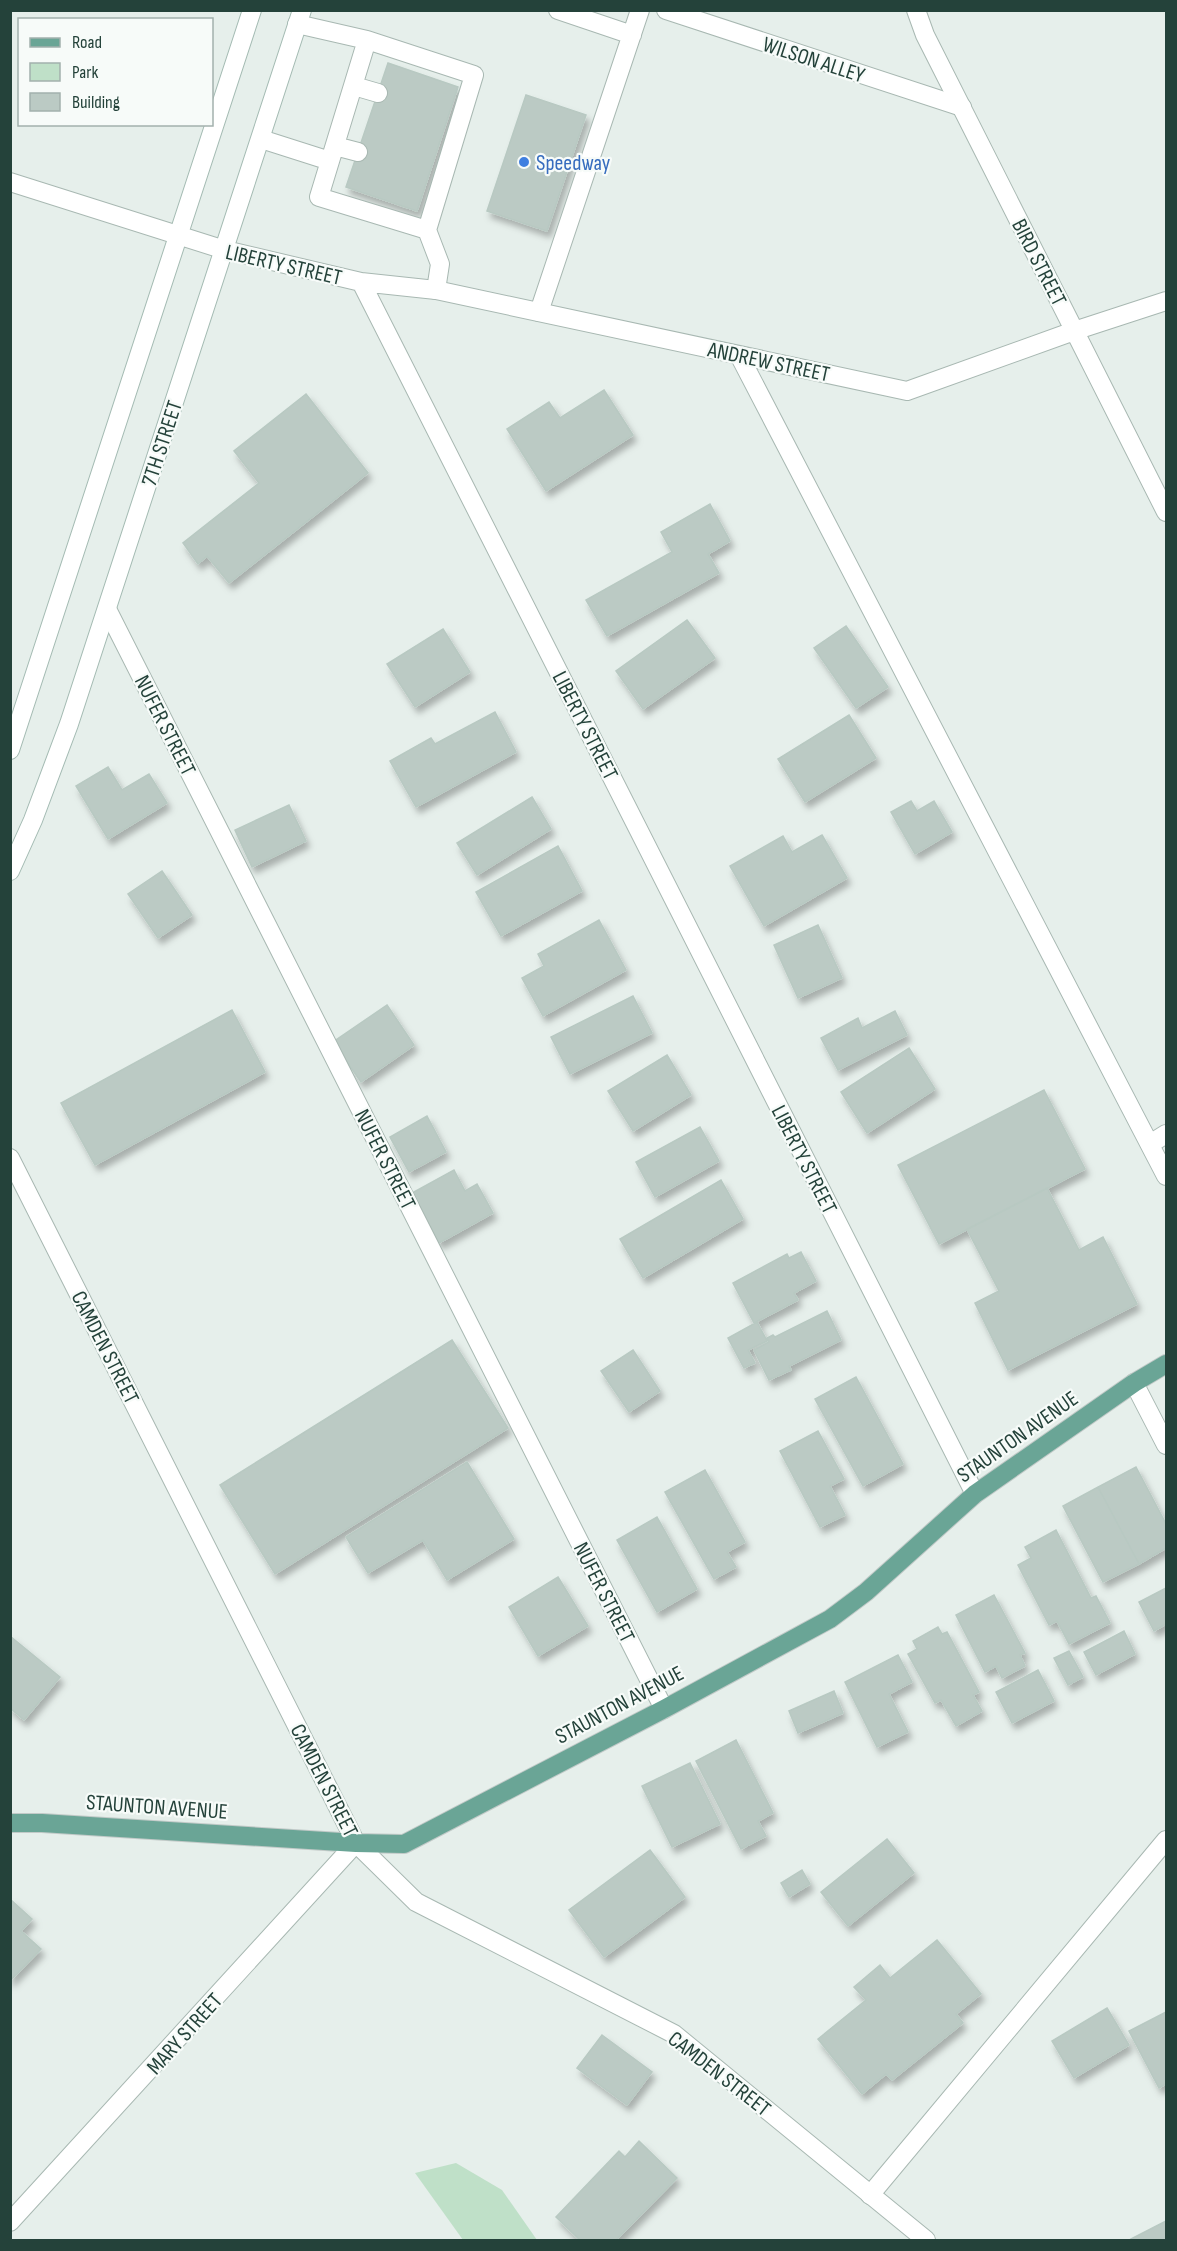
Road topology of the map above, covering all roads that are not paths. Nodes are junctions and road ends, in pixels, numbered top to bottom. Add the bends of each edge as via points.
1 (252, 10) edge
2 (558, 10) edge
3 (640, 10) edge
4 (666, 10) edge
5 (916, 10) edge
6 (299, 17) edge
7 (632, 35) junction
8 (367, 40) junction
9 (354, 86) junction
10 (378, 93) dead end
11 (962, 107) junction
12 (261, 139) junction
13 (358, 152) dead end
14 (332, 153) junction
15 (10, 182) edge
16 (427, 230) junction
17 (177, 236) junction
18 (225, 250) junction
19 (361, 282) junction
20 (436, 290) junction
21 (1167, 301) edge
22 (539, 312) junction
23 (1074, 331) junction
24 (740, 355) junction
25 (1167, 512) edge
26 (107, 609) junction
27 (10, 750) edge
28 (10, 871) edge
29 (1167, 1134) edge
30 (1150, 1144) junction
31 (10, 1158) edge
32 (1167, 1176) edge
33 (1167, 1364) edge
34 (1134, 1383) junction
35 (1167, 1445) edge
36 (975, 1494) junction
37 (664, 1709) junction
38 (10, 1823) edge
39 (1167, 1840) edge
40 (356, 1843) junction
41 (870, 2195) junction
42 (10, 2222) edge
43 (926, 2241) edge

1 - 17 street
2 - 7 street
3 - 7 street
4 - 11 street, WILSON ALLEY
5 - 11 street, BIRD STREET
6 - 8 street
6 - 12 street, 7TH STREET
7 - 22 street
8 - 9 street
8 - 16 street via 474,75 454,120 436,178
9 - 10 street
9 - 14 street
11 - 23 street, BIRD STREET
12 - 14 street
12 - 18 street, 7TH STREET
13 - 14 street
14 - 16 street via 319,197
15 - 17 street, LIBERTY STREET
16 - 20 street via 440,264
17 - 18 street, LIBERTY STREET
17 - 27 street
18 - 19 street, LIBERTY STREET
18 - 26 street, 7TH STREET
19 - 20 street, ANDREW STREET
19 - 36 street, LIBERTY STREET
20 - 22 street, ANDREW STREET
21 - 23 street, ANDREW STREET
22 - 24 street, ANDREW STREET
23 - 24 street, ANDREW STREET via 907,391
23 - 25 street, BIRD STREET
24 - 30 street
26 - 28 street, 7TH STREET via 69,724
26 - 37 street, NUFER STREET
29 - 30 street
30 - 32 street
31 - 40 street, CAMDEN STREET
33 - 34 main road, STAUNTON AVENUE
34 - 35 street
34 - 36 main road, STAUNTON AVENUE
36 - 37 main road, STAUNTON AVENUE via 866,1593 830,1619
37 - 40 main road, STAUNTON AVENUE via 404,1844
38 - 40 main road, STAUNTON AVENUE
39 - 41 street
40 - 41 street, CAMDEN STREET via 416,1902 674,2034
40 - 42 street, MARY STREET
41 - 43 street, CAMDEN STREET

